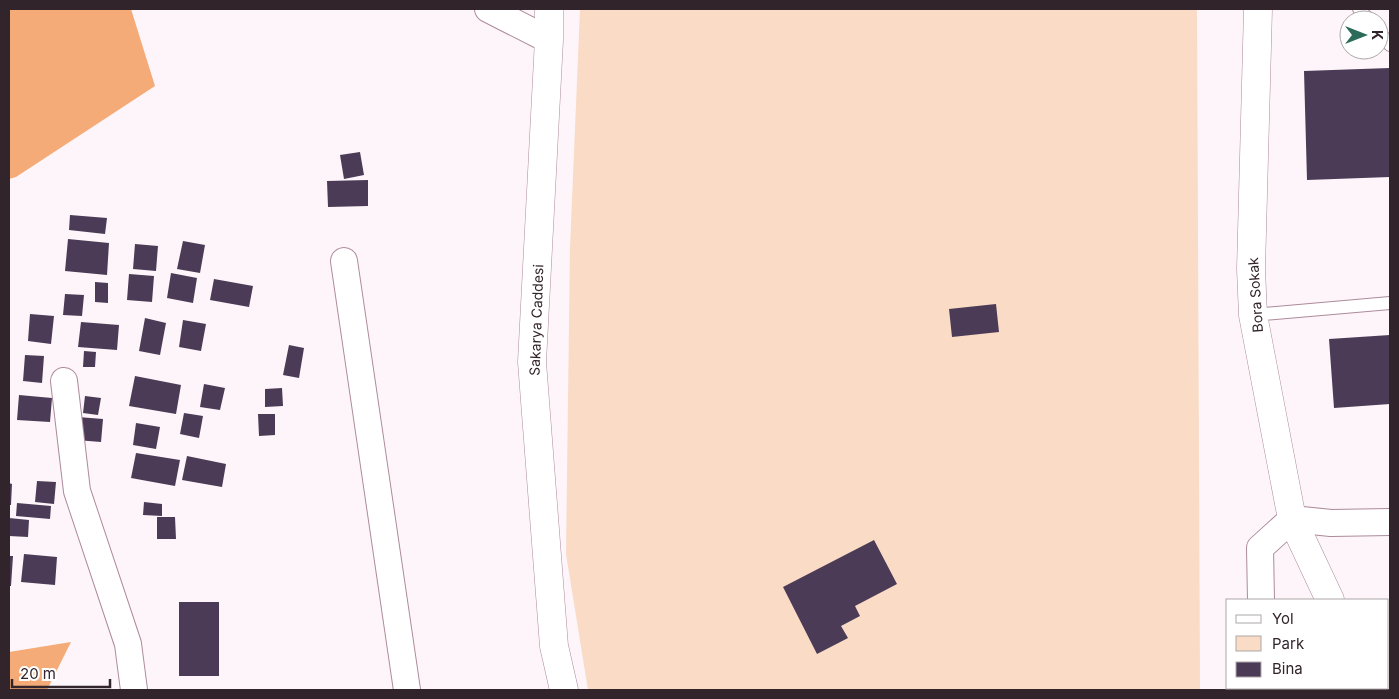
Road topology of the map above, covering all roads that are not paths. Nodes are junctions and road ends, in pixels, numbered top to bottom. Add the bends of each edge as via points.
1 (488, 9) edge
2 (549, 9) edge
3 (1258, 9) edge
4 (549, 40) junction
5 (344, 261) dead end
6 (1390, 303) edge
7 (1253, 315) junction
8 (64, 382) dead end
9 (1292, 519) junction
10 (1390, 522) edge
11 (1261, 599) edge
12 (1330, 599) edge
13 (134, 690) edge
14 (407, 690) edge
15 (564, 690) edge

1 - 4 street
2 - 4 main road, Sakarya Caddesi
3 - 7 main road, Bora Sokak via 1251,269
4 - 15 main road, Sakarya Caddesi via 532,362 554,646
5 - 14 street
6 - 7 lane
7 - 9 main road, Bora Sokak
8 - 13 street via 77,491 128,644
9 - 10 street via 1331,523
9 - 11 street via 1260,548
9 - 12 main road, Bora Sokak

